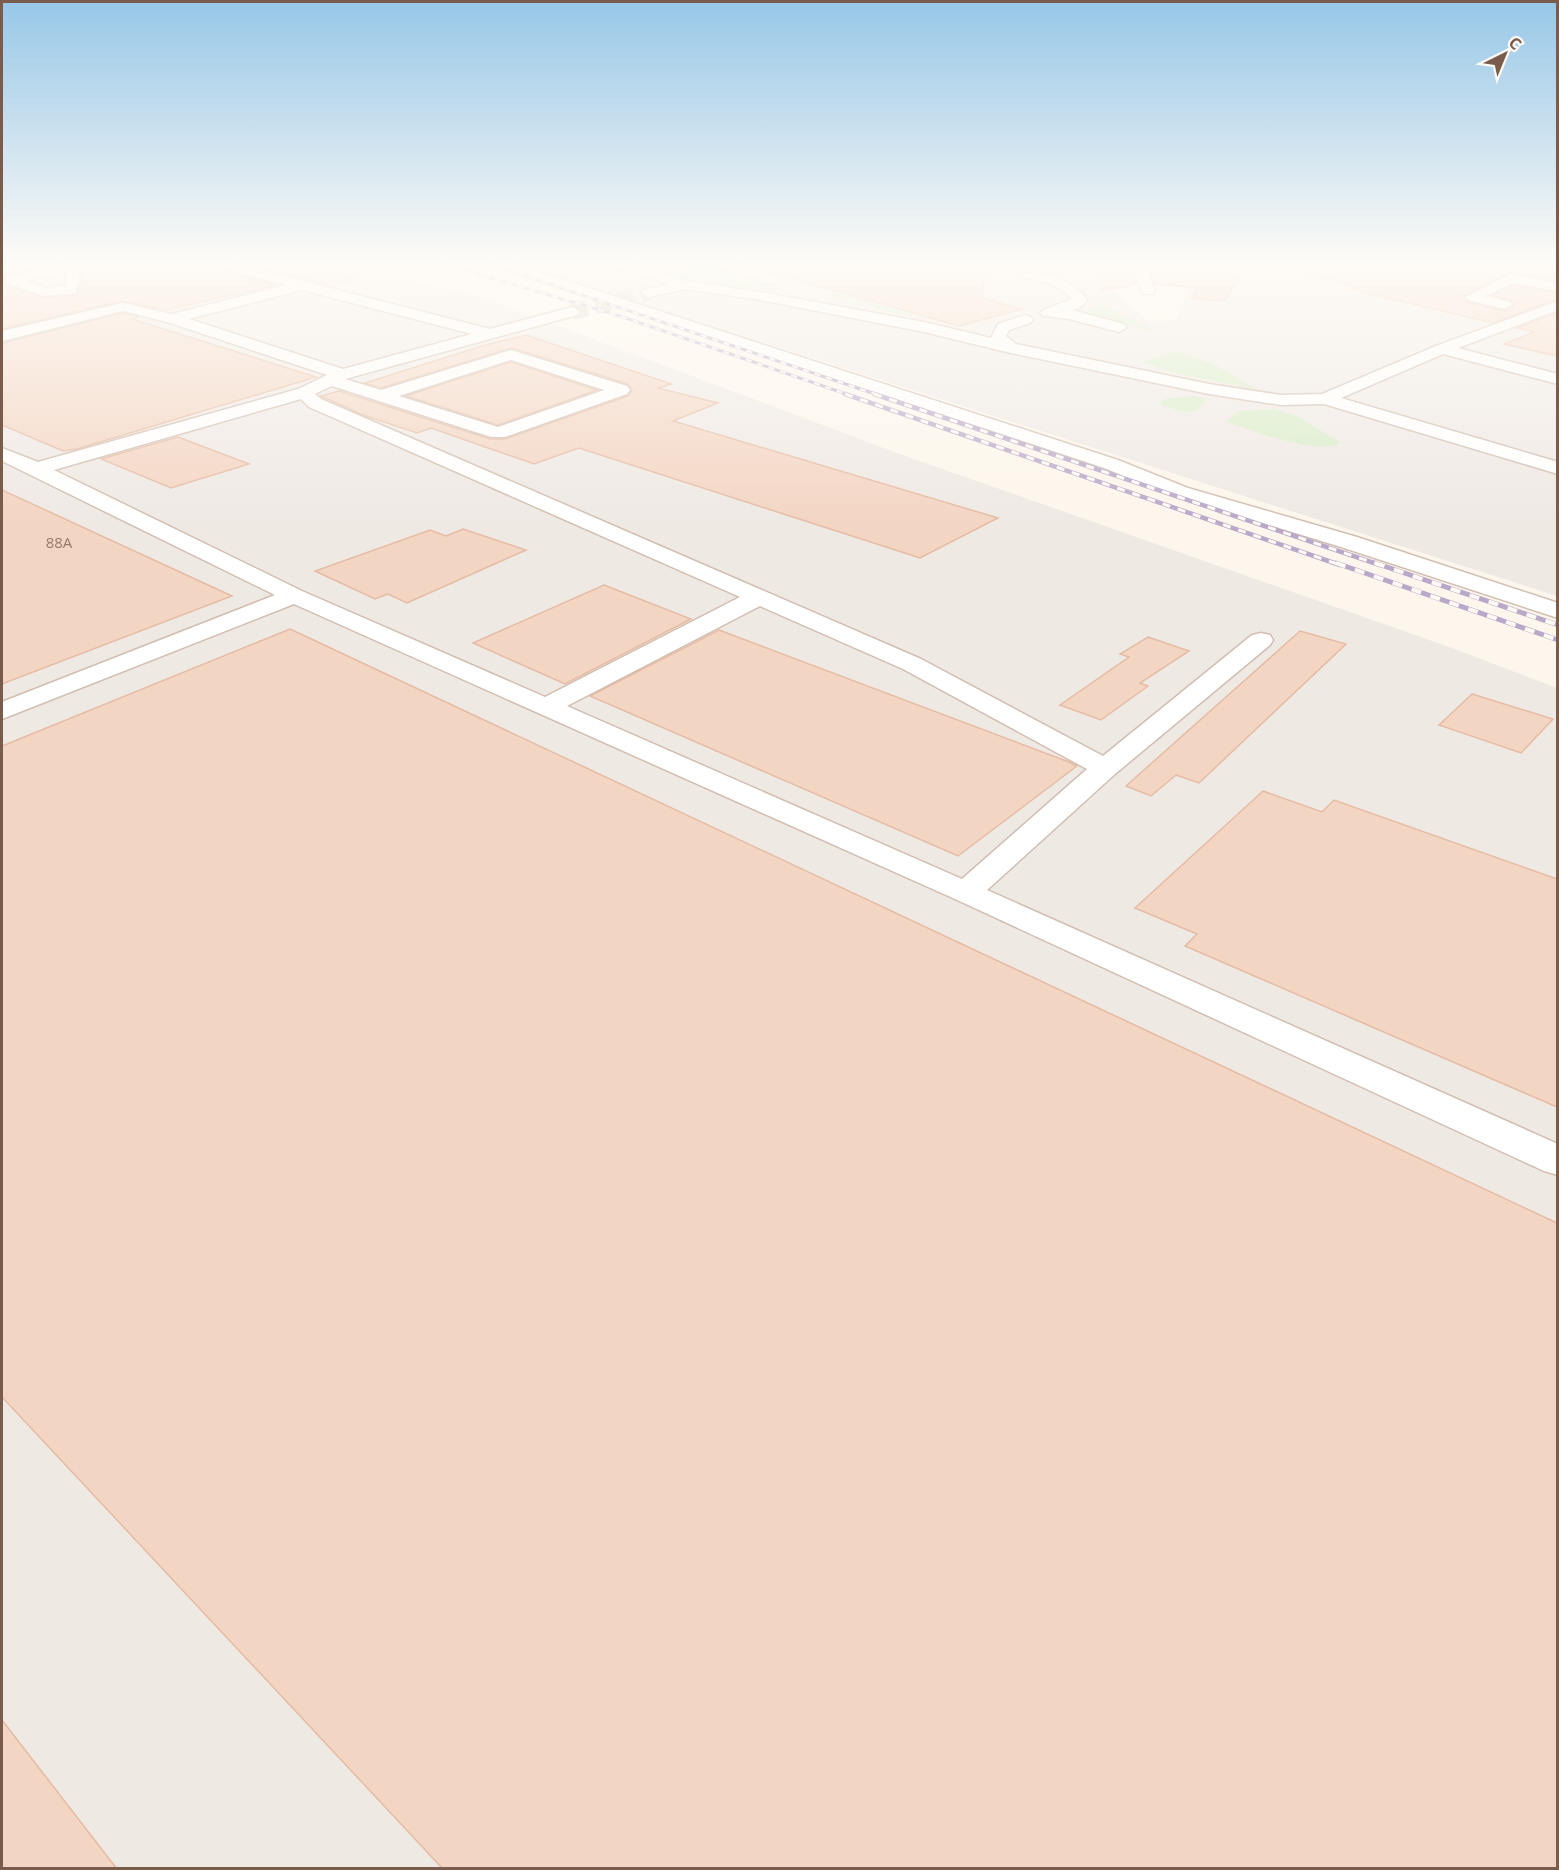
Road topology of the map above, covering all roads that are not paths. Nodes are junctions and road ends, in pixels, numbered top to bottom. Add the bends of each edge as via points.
1 (258, 349) edge
2 (431, 349) edge
3 (762, 349) edge
4 (1017, 349) edge
5 (1442, 349) edge
6 (1443, 349) edge
7 (336, 377) junction
8 (1557, 379) edge
9 (304, 393) junction
10 (381, 396) junction
11 (1325, 399) junction
12 (1548, 449) dead end
13 (2, 454) edge
14 (1528, 460) junction
15 (1557, 468) edge
16 (36, 469) junction
17 (294, 596) junction
18 (759, 597) junction
19 (1557, 611) edge
20 (1261, 640) dead end
21 (545, 707) junction
22 (2, 711) edge
23 (1105, 768) junction
24 (966, 892) junction
25 (1557, 1161) edge

1 - 7 lane
2 - 7 lane
3 - 19 lane via 1111,464 1181,492 1349,542
4 - 11 lane via 1209,389 1281,400
5 - 11 lane
6 - 8 lane
7 - 9 lane
7 - 10 lane
9 - 16 lane
9 - 18 lane via 315,403
10 - 10 lane via 498,433 621,390 511,355
11 - 14 lane
12 - 14 lane
13 - 16 lane
14 - 15 lane
16 - 17 lane
17 - 21 lane
17 - 22 lane
18 - 21 lane
18 - 23 lane via 912,664
20 - 23 lane
21 - 24 lane
23 - 24 lane
24 - 25 lane

